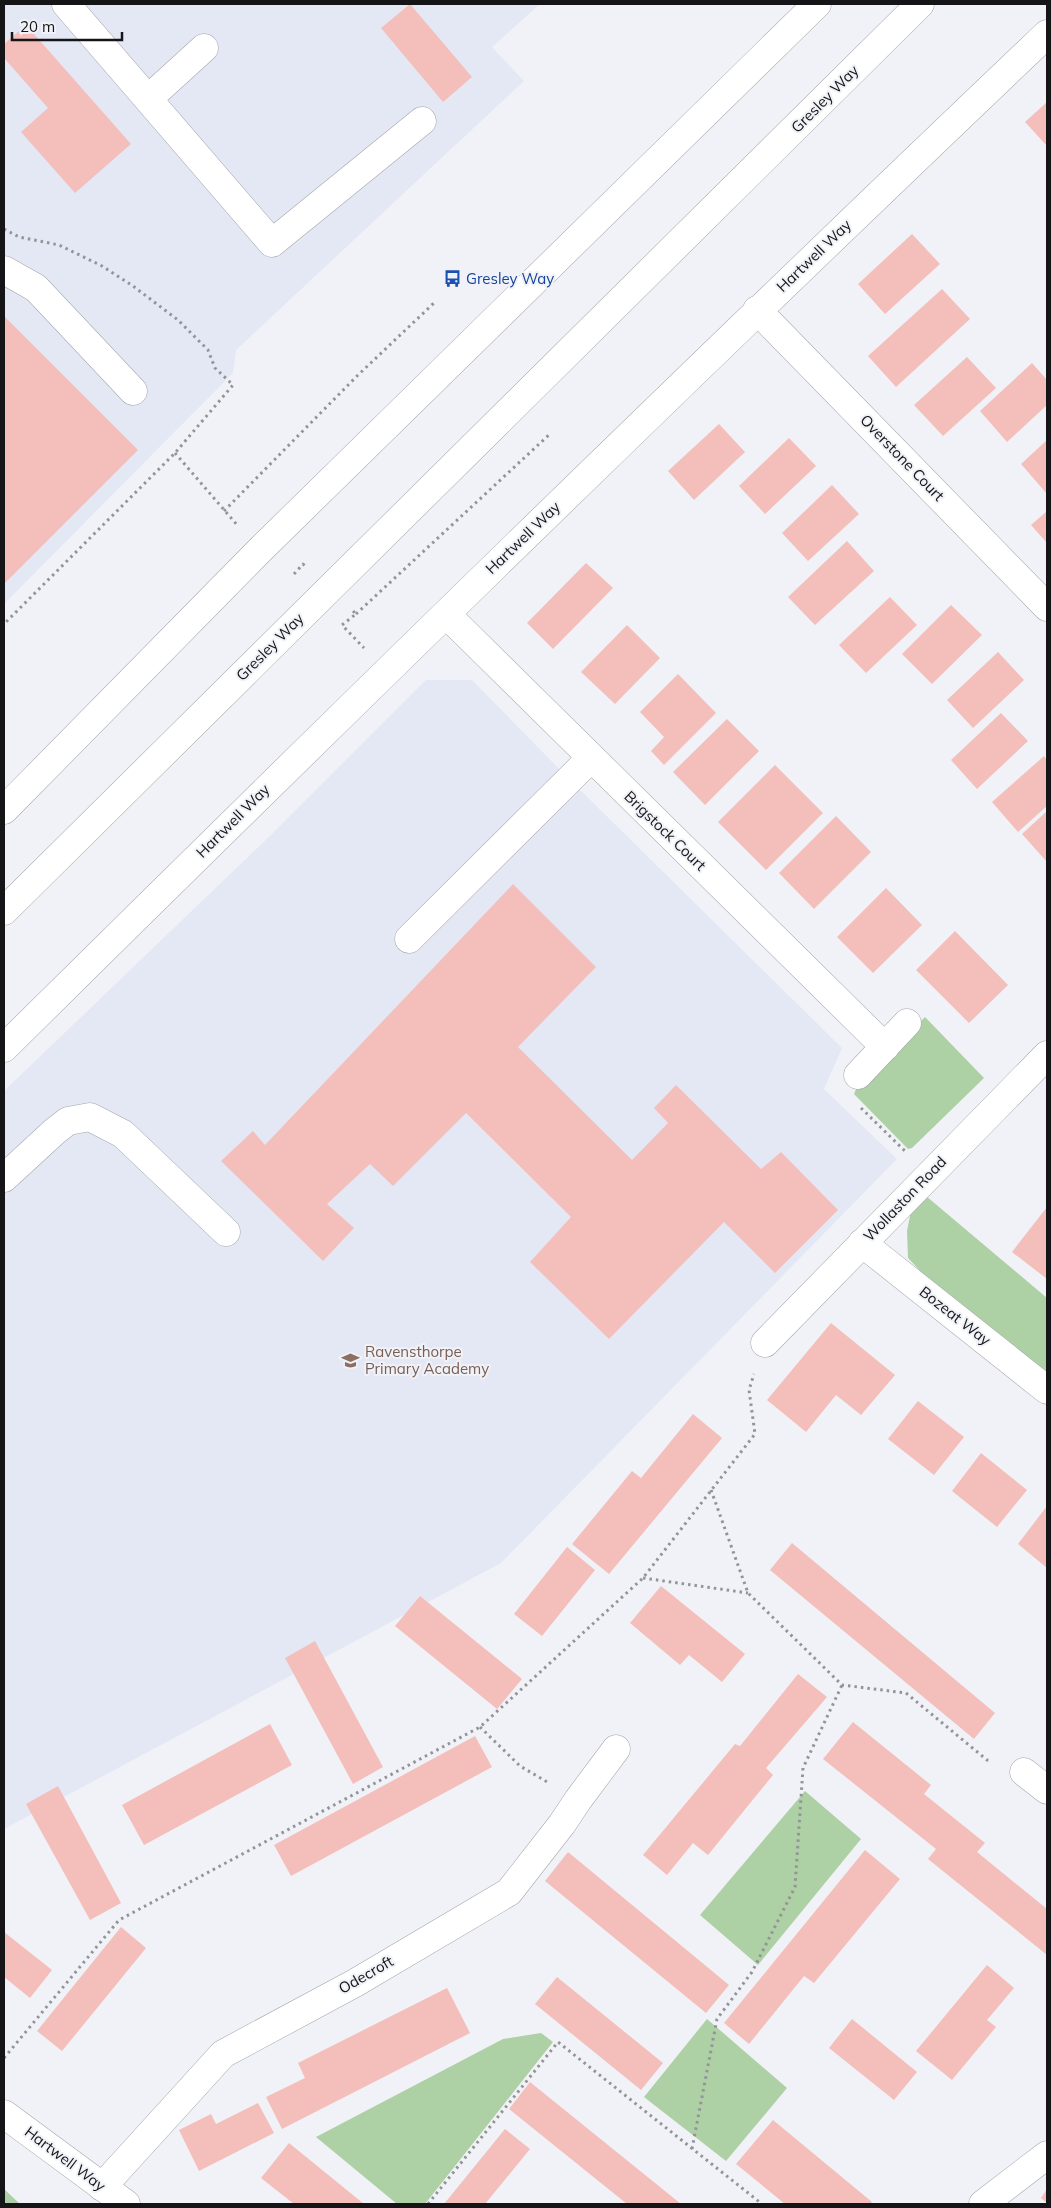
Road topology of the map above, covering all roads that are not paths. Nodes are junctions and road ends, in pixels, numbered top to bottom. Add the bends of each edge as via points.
1 (66, 4) edge
2 (816, 4) edge
3 (920, 4) edge
4 (1047, 34) edge
5 (204, 48) dead end
6 (148, 99) junction
7 (422, 121) dead end
8 (4, 270) edge
9 (757, 310) junction
10 (133, 391) dead end
11 (1047, 607) edge
12 (446, 614) junction
13 (591, 758) junction
14 (4, 810) edge
15 (4, 911) edge
16 (410, 939) dead end
17 (907, 1023) dead end
18 (885, 1047) junction
19 (4, 1048) edge
20 (1047, 1055) edge
21 (858, 1076) road end
22 (4, 1178) edge
23 (226, 1232) dead end
24 (862, 1243) junction
25 (764, 1343) road end
26 (1047, 1390) edge
27 (616, 1750) dead end
28 (1024, 1772) road end
29 (1047, 1790) edge
30 (4, 2114) edge
31 (1047, 2155) edge
32 (102, 2187) junction
33 (126, 2204) edge
34 (983, 2204) edge

1 - 6 street
2 - 14 street via 260,550
3 - 15 street, Gresley Way
4 - 9 street, Hartwell Way
5 - 6 street
6 - 7 street via 272,243
8 - 10 street via 36,288
9 - 11 street, Overstone Court
9 - 12 street, Hartwell Way
12 - 13 street, Brigstock Court
12 - 19 street, Hartwell Way
13 - 16 street
13 - 18 street, Brigstock Court
17 - 18 street
18 - 21 street
20 - 24 street, Wollaston Road
22 - 23 street via 68,1121 90,1117 123,1134
24 - 25 street, Wollaston Road
24 - 26 street, Bozeat Way
27 - 32 street, Odecroft via 509,1892 355,1983 223,2054
28 - 29 street
30 - 32 street, Hartwell Way
31 - 34 street
32 - 33 street, Hartwell Way

